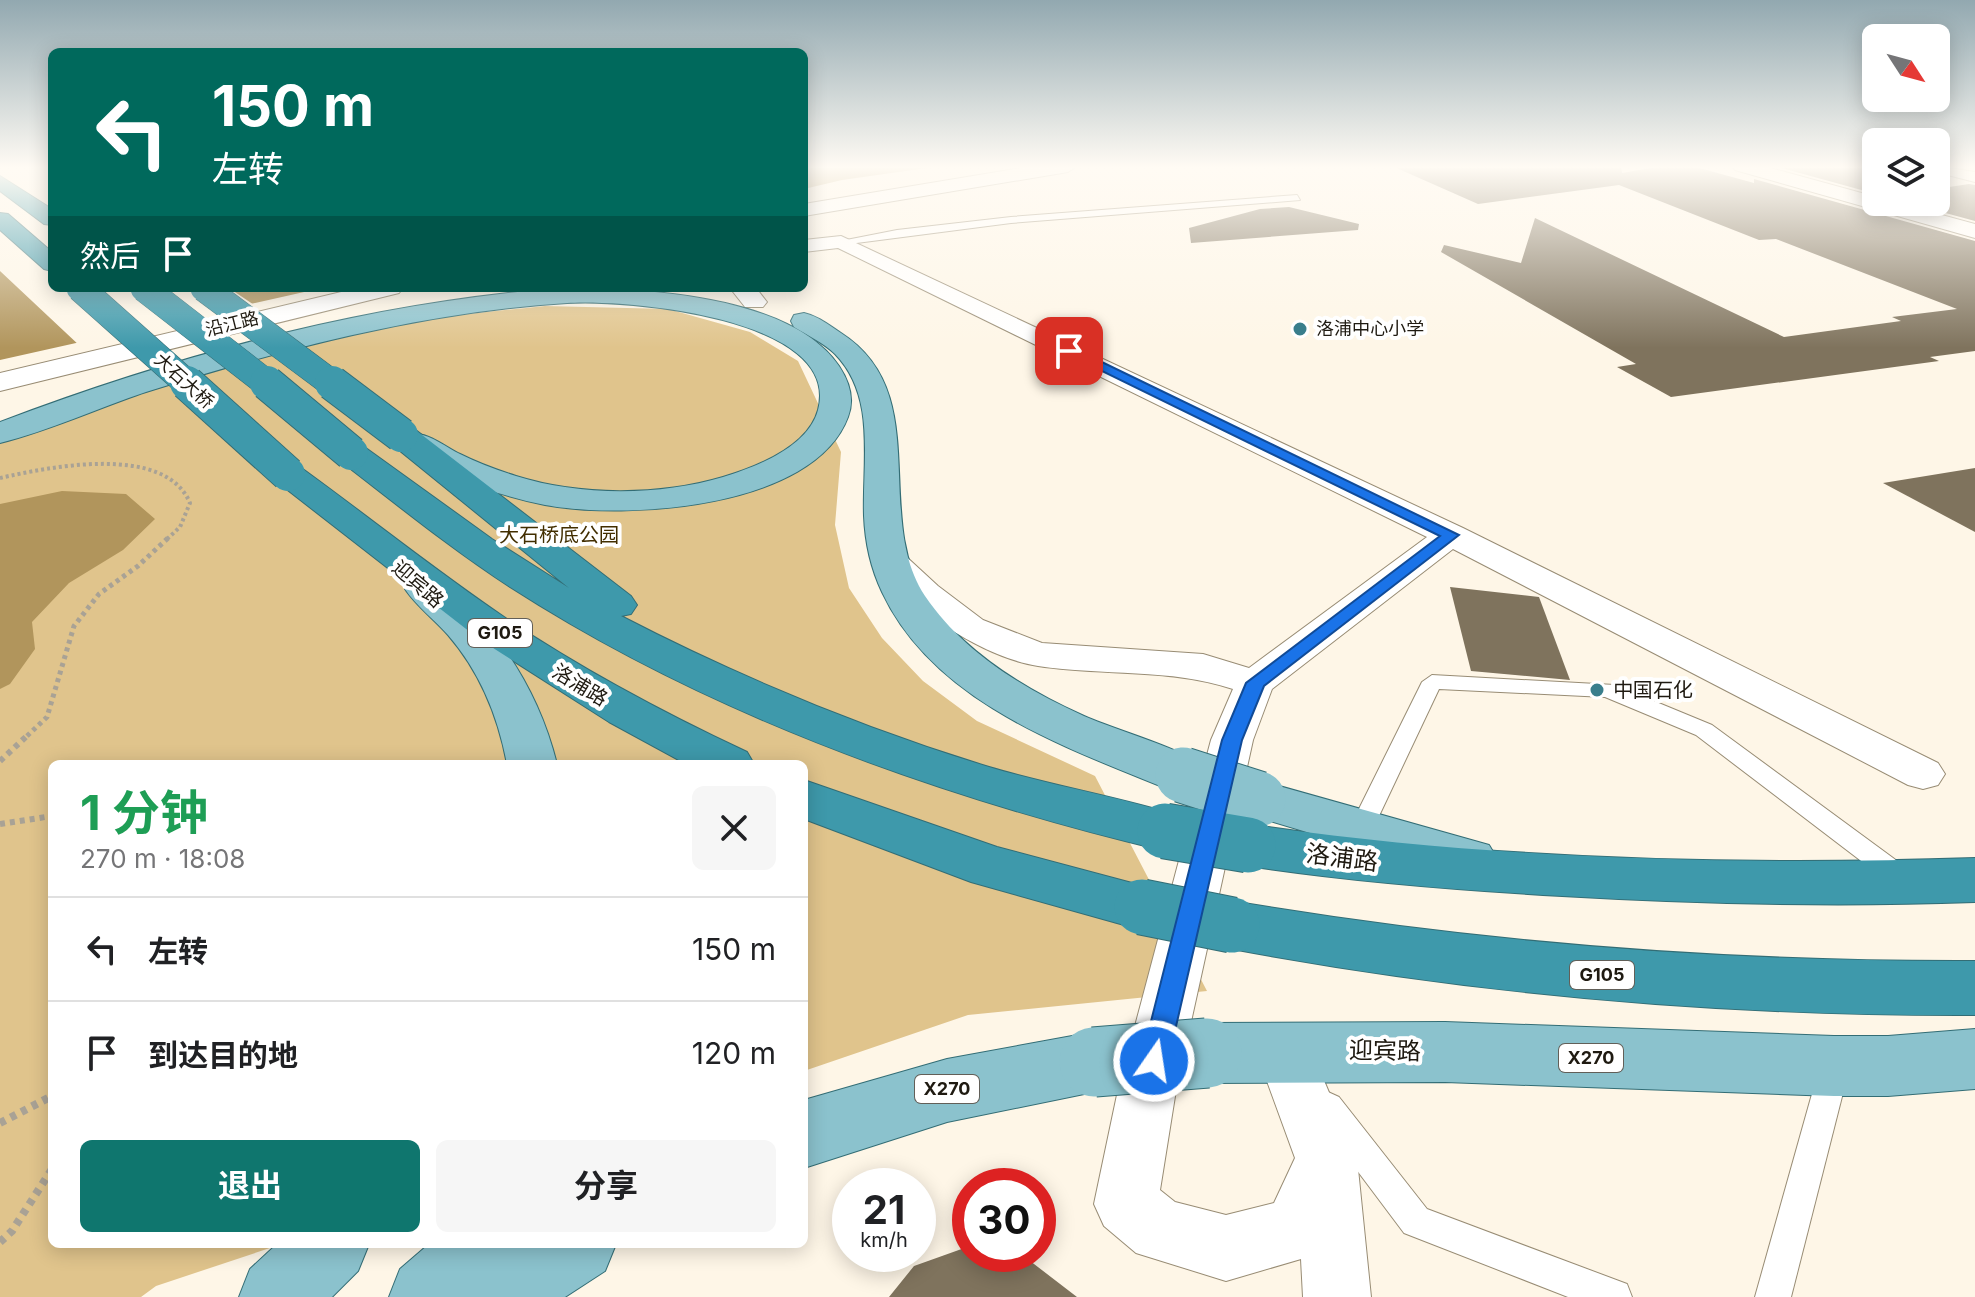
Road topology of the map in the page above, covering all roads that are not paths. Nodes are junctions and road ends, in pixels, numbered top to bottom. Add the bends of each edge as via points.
1 (9, 227) edge
2 (963, 227) edge
3 (841, 242) junction
4 (808, 246) edge
5 (48, 261) edge
6 (84, 292) edge
7 (149, 292) edge
8 (209, 292) edge
9 (373, 292) edge
10 (478, 292) edge
11 (716, 292) edge
12 (748, 295) edge
13 (0, 382) edge
14 (0, 415) edge
15 (0, 433) edge
16 (401, 435) junction
17 (288, 474) junction
18 (1451, 535) junction
19 (888, 558) junction
20 (1255, 683) junction
21 (735, 689) junction
22 (531, 760) edge
23 (721, 760) edge
24 (1923, 774) dead end
25 (808, 800) edge
26 (1253, 822) junction
27 (1361, 829) junction
28 (1510, 871) junction
29 (1975, 880) edge
30 (1909, 883) junction
31 (1975, 988) edge
32 (1284, 1051) junction
33 (1975, 1059) edge
34 (1834, 1066) junction
35 (808, 1133) edge
36 (1326, 1159) junction
37 (327, 1248) edge
38 (482, 1248) edge
39 (572, 1248) edge
40 (278, 1297) edge
41 (428, 1297) edge
42 (496, 1297) edge
43 (1337, 1297) edge
44 (1614, 1297) edge
45 (1773, 1297) edge

1 - 5 highway
2 - 3 lane
3 - 4 street
3 - 18 street
6 - 17 highway, 大石大桥 / G105, bridge
7 - 21 highway, 洛浦路, bridge via 351,453 525,578
8 - 16 highway, bridge
9 - 13 street, 沿江路
10 - 14 main road via 286,330 133,371
11 - 12 main road
12 - 19 main road via 821,329 844,345 867,373 881,422
15 - 16 main road via 122,390 323,333 432,310 540,297 654,299 736,315 808,350 830,375 836,394 824,432 779,466 728,486 659,498 543,493 465,470
16 - 21 highway, 洛浦路 via 594,588
17 - 22 main road, 迎宾路 via 478,641 520,713
17 - 23 highway, 洛浦路 / G105 via 542,661 609,703
18 - 20 street
18 - 24 street
19 - 20 street via 970,628 1037,654 1203,666
19 - 26 main road, bridge via 933,635 981,678 1055,721 1183,775
20 - 36 street via 1232,740 1147,1090 1126,1204 1159,1230 1226,1248 1295,1229
21 - 26 highway, 洛浦路, bridge via 853,741 1023,796 1165,831
25 - 31 highway, G105, bridge via 991,867 1142,907 1329,942 1530,970 1779,987
26 - 27 main road
26 - 28 highway, 洛浦路 via 1411,866
27 - 28 main road
27 - 30 lane via 1432,682 1608,690 1704,730
28 - 30 highway, 洛浦路
29 - 30 highway, 洛浦路
32 - 34 main road, 迎宾路 / X270
32 - 35 main road, 迎宾路 / X270, bridge via 1094,1062 983,1080
32 - 36 street
32 - 44 lane via 1416,1221
33 - 34 main road, 迎宾路 / X270
34 - 45 lane
36 - 43 street
37 - 40 main road
38 - 41 main road
39 - 42 main road

